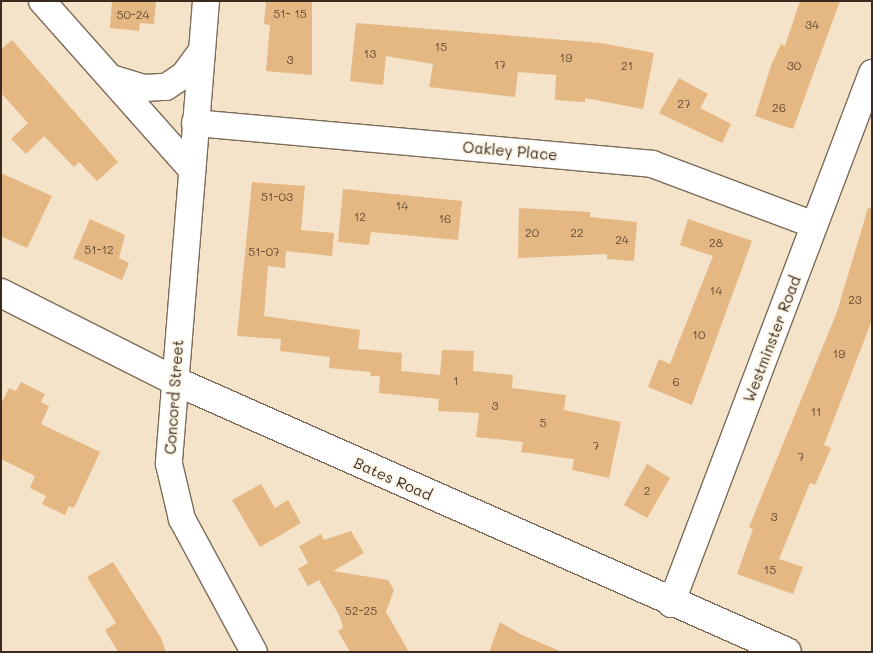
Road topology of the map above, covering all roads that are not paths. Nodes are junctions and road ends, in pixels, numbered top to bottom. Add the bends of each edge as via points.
1 (42, 1) edge
2 (206, 1) edge
3 (201, 52) junction
4 (872, 73) edge
5 (111, 78) junction
6 (195, 123) junction
7 (192, 170) junction
8 (814, 225) junction
9 (2, 294) edge
10 (175, 381) junction
11 (671, 604) junction
12 (252, 651) edge
13 (787, 652) edge

1 - 5 street
2 - 3 street, Concord Street
3 - 5 street via 184,75 166,87 144,88
3 - 6 street, Concord Street
4 - 8 street, Westminster Road
5 - 7 street
6 - 7 street, Concord Street
6 - 8 street, Oakley Place via 652,164
7 - 10 street, Concord Street
8 - 11 street, Westminster Road
9 - 10 street, Bates Road
10 - 11 street, Bates Road
10 - 12 street, Concord Street via 169,464 172,489 182,519
11 - 13 street, Bates Road

